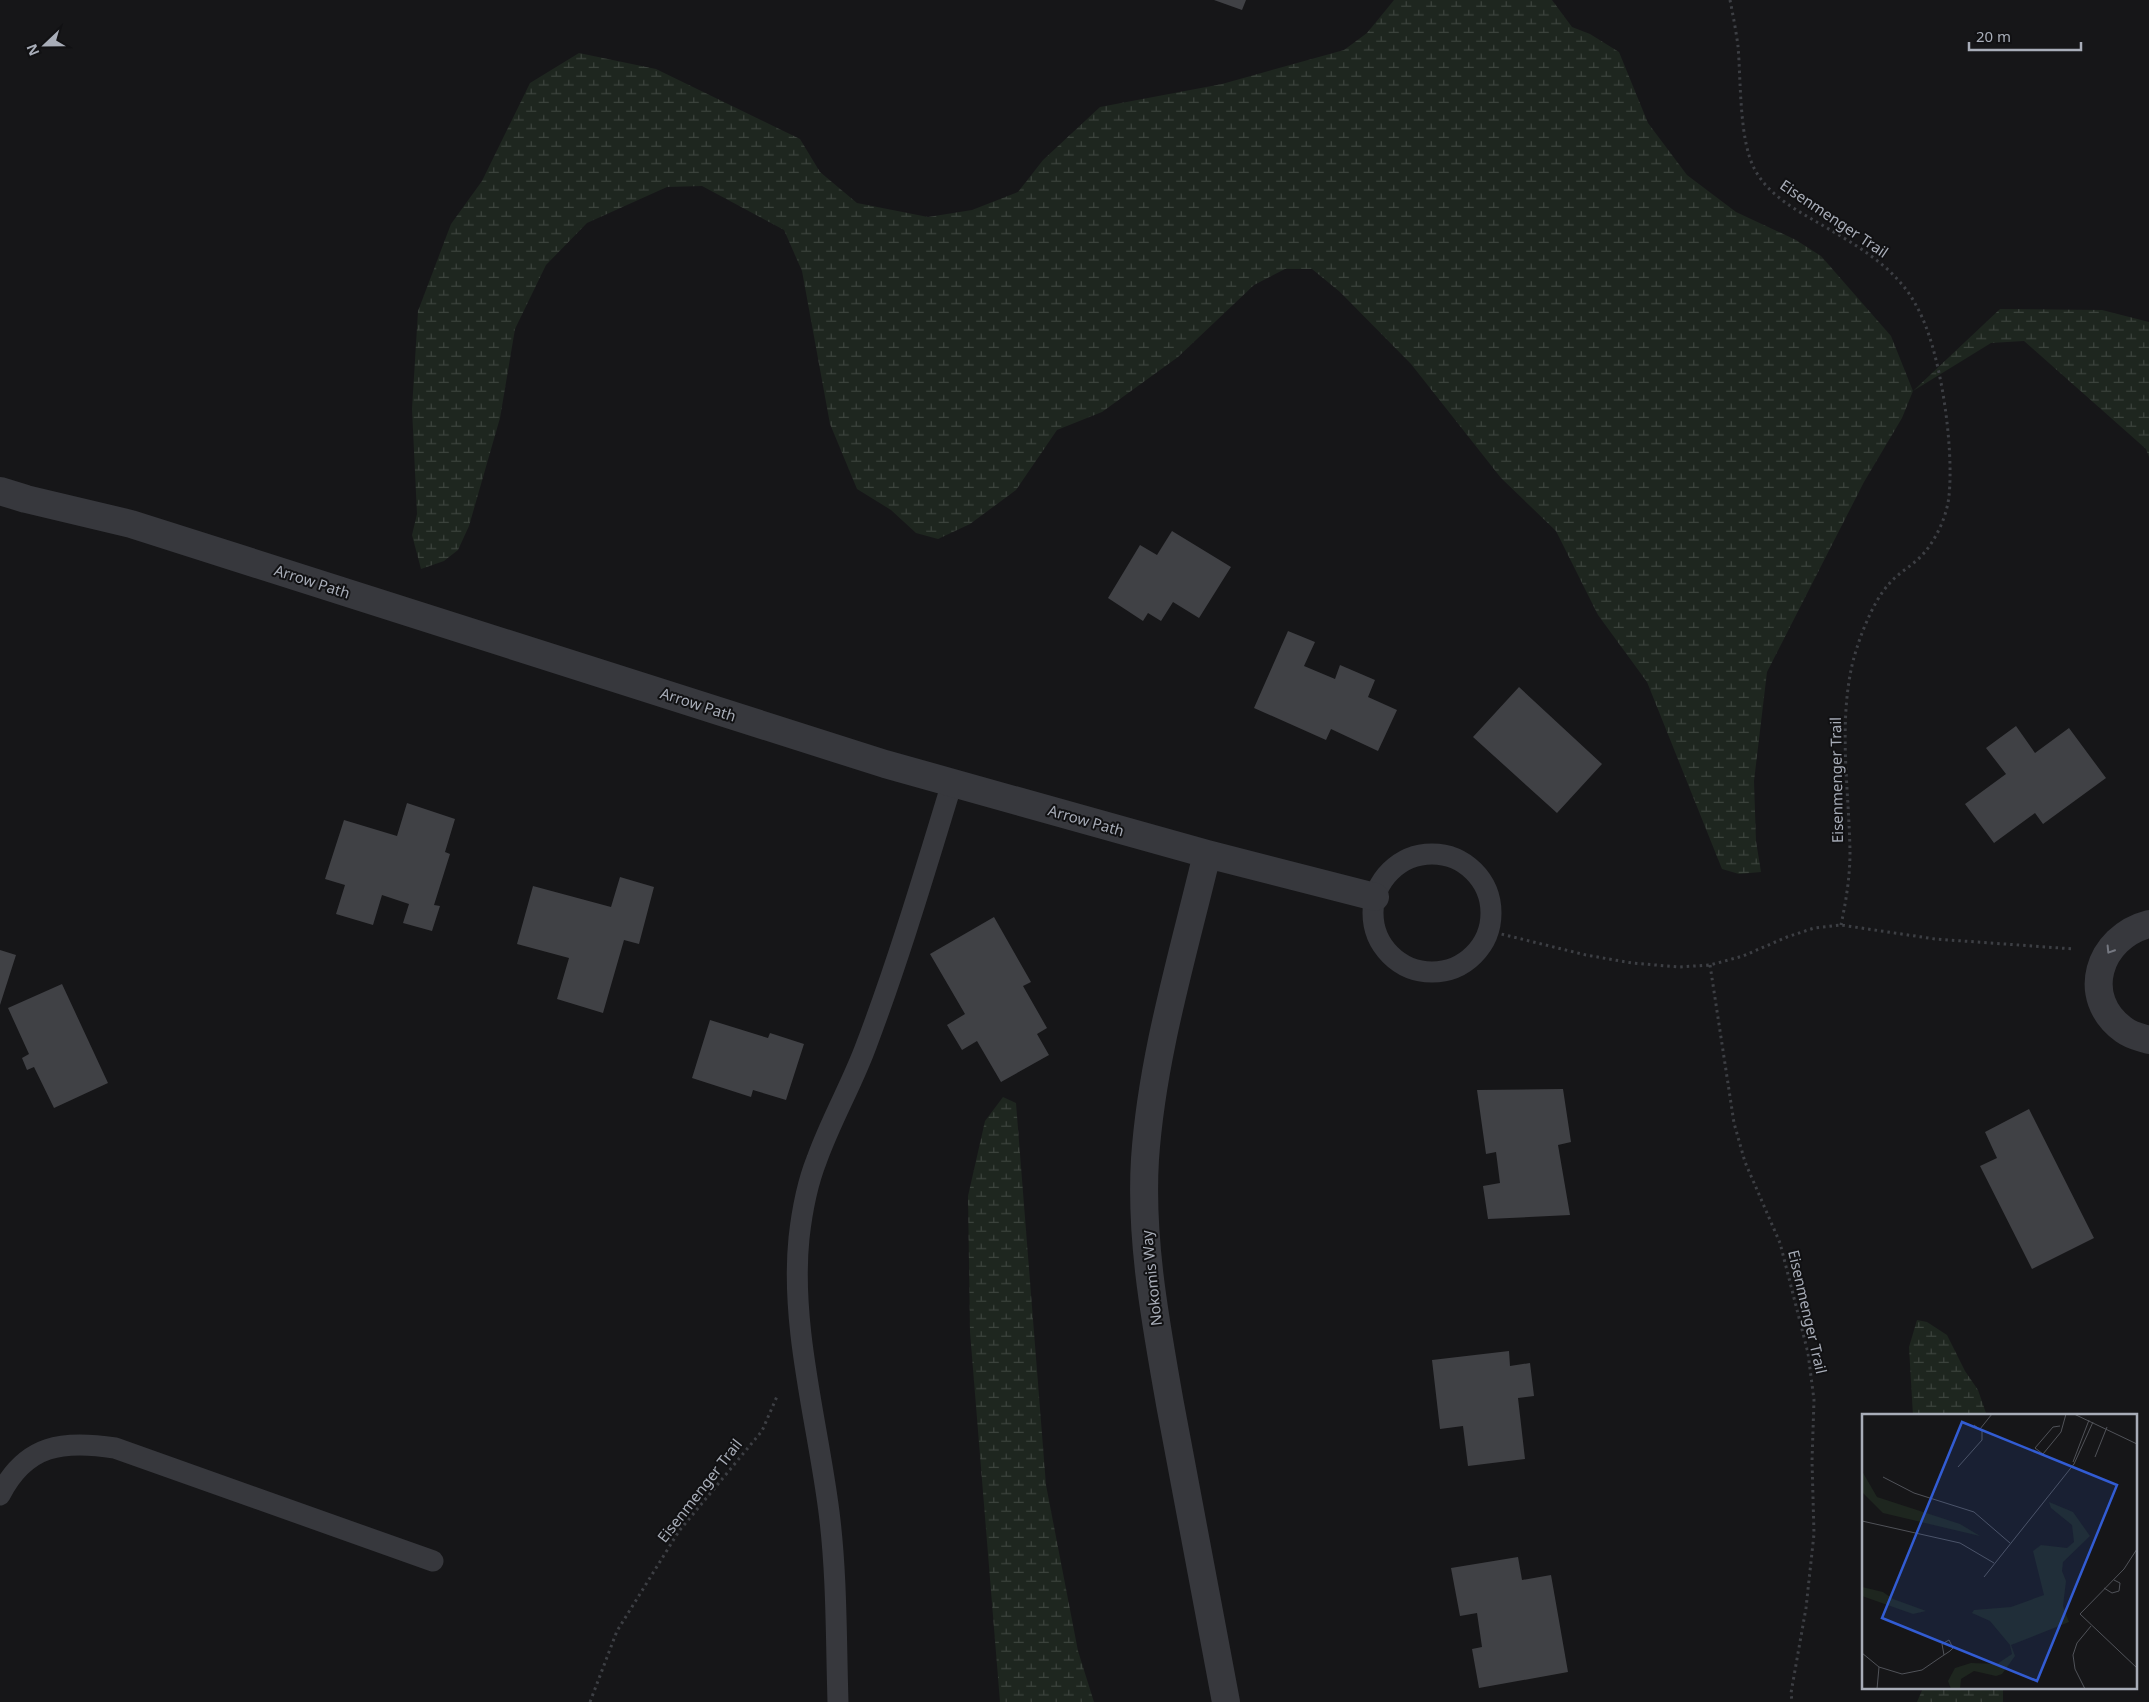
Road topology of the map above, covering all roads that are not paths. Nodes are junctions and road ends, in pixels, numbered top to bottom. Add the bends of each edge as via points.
1 (0, 491) edge
2 (13, 499) edge
3 (952, 784) junction
4 (1207, 854) junction
5 (1375, 896) junction
6 (2149, 924) edge
7 (2149, 1040) edge
8 (0, 1495) edge
9 (433, 1561) dead end
10 (838, 1702) edge
11 (1226, 1702) edge

1 - 2 street, Arrow Path
2 - 3 street, Arrow Path via 131,524
3 - 4 street, Arrow Path
3 - 10 lane via 878,1015 816,1161 805,1200 799,1240 804,1349 832,1542
4 - 5 street, Arrow Path
4 - 11 street, Nokomis Way via 1156,1070 1148,1119 1145,1209 1160,1345
5 - 5 lane via 1395,866 1426,854 1445,855 1461,861 1484,885 1490,901 1489,931 1482,946 1458,967 1437,972 1418,971 1401,964 1379,939 1373,919
6 -> 7 street via 2131,929 2116,941 2100,969 2099,986 2102,1002 2110,1016 2123,1029
8 - 9 lane via 10,1475 29,1458 58,1446 91,1444 115,1448

